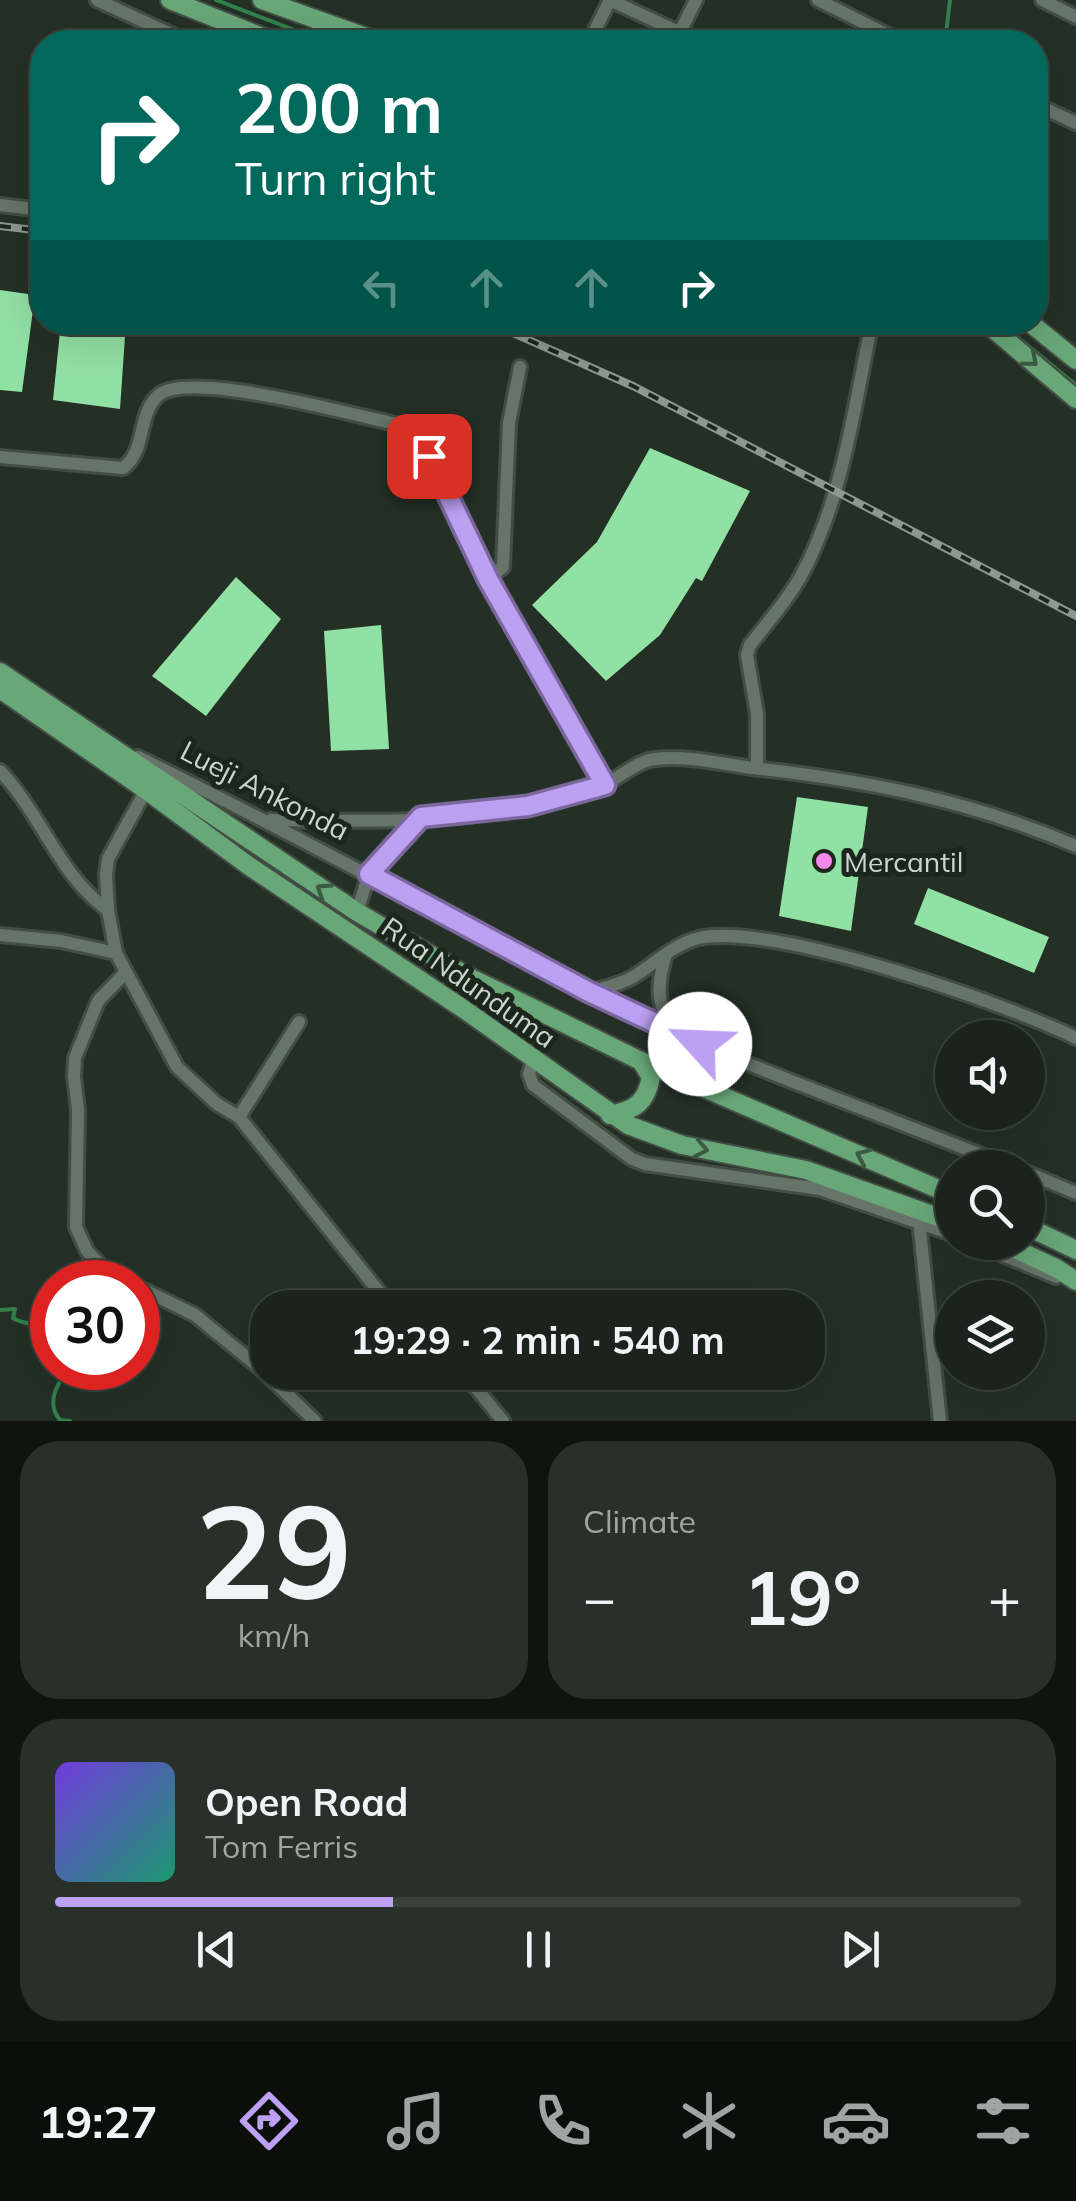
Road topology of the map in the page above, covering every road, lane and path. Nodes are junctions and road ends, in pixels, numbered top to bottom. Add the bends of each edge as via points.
1 (97, 0) edge
2 (170, 0) edge
3 (262, 0) edge
4 (610, 0) edge
5 (696, 0) edge
6 (818, 0) edge
7 (1042, 0) edge
8 (1076, 17) edge
9 (323, 22) junction
10 (162, 30) edge
11 (245, 30) edge
12 (321, 30) edge
13 (346, 30) edge
14 (595, 30) edge
15 (676, 30) edge
16 (681, 30) edge
17 (873, 30) edge
18 (1048, 110) edge
19 (1076, 124) edge
20 (0, 205) edge
21 (30, 209) edge
22 (869, 335) edge
23 (1000, 335) edge
24 (1045, 335) edge
25 (1076, 360) edge
26 (520, 367) dead end
27 (1076, 399) edge
28 (0, 457) edge
29 (488, 579) junction
30 (0, 672) edge
31 (0, 689) edge
32 (90, 734) junction
33 (758, 768) junction
34 (0, 771) edge
35 (605, 785) junction
36 (146, 790) junction
37 (421, 817) junction
38 (269, 820) junction
39 (1076, 846) edge
40 (369, 874) junction
41 (108, 910) junction
42 (357, 912) junction
43 (0, 935) edge
44 (116, 953) junction
45 (666, 954) junction
46 (126, 972) junction
47 (589, 992) junction
48 (299, 1022) dead end
49 (678, 1033) junction
50 (1076, 1038) edge
51 (642, 1060) junction
52 (533, 1061) junction
53 (610, 1115) junction
54 (240, 1117) junction
55 (967, 1150) edge
56 (1045, 1180) edge
57 (935, 1187) edge
58 (1076, 1193) edge
59 (935, 1216) edge
60 (919, 1220) junction
61 (935, 1227) edge
62 (1045, 1235) edge
63 (1076, 1250) edge
64 (95, 1260) edge
65 (1017, 1260) edge
66 (1039, 1260) edge
67 (1076, 1284) edge
68 (378, 1290) edge
69 (160, 1298) edge
70 (477, 1390) edge
71 (315, 1421) edge
72 (502, 1421) edge
73 (940, 1421) edge

1 - 10 street
2 - 11 main road
3 - 9 main road
4 - 14 street
4 - 15 street
5 - 16 street
6 - 17 street
7 - 8 street
9 - 12 main road
9 - 13 main road
18 - 19 street
20 - 21 street
22 - 33 street via 827,515 799,580 747,654
23 -> 27 main road
24 - 25 main road
26 - 29 street via 509,422 504,568
28 - 29 street via 123,468 137,449 149,406 179,386 238,390 417,429
29 - 35 street
30 - 32 main road, Rua Ndunduma
31 - 36 main road, Rua Ndunduma
32 - 38 street, Lueji Ankonda
42 -> 32 main road, Rua Ndunduma
33 - 35 street via 656,759
33 - 39 street via 928,794
34 - 41 street via 22,794 60,858
35 - 37 street via 528,806
36 - 41 street via 108,859
36 - 52 main road, Rua Ndunduma
37 - 38 street
37 - 40 street
38 - 40 street, Lueji Ankonda
40 - 42 street
40 - 47 street, Lueji Ankonda
41 - 44 street
42 - 51 main road, Rua Ndunduma via 467,976
43 - 44 street
44 - 46 street
45 - 47 street via 630,979
45 - 49 street via 660,1002
45 - 50 street via 720,936 811,948 941,986
46 - 54 street via 176,1067
46 - 64 street via 98,1001 75,1058 76,1227
47 - 49 street, Lueji Ankonda
48 - 54 street
49 - 55 street, Lueji Ankonda
51 - 53 main road via 651,1077 647,1096 634,1109
57 -> 51 main road
52 - 53 main road, Rua Ndunduma
52 - 60 street via 533,1085 632,1159 820,1189
53 -> 59 main road, Rua Ndunduma via 682,1146 806,1170
54 - 68 street
56 - 58 street
60 - 61 street
60 - 73 street
62 - 63 main road
65 - 67 street
66 - 67 main road
69 - 71 street via 195,1315
70 - 72 street

